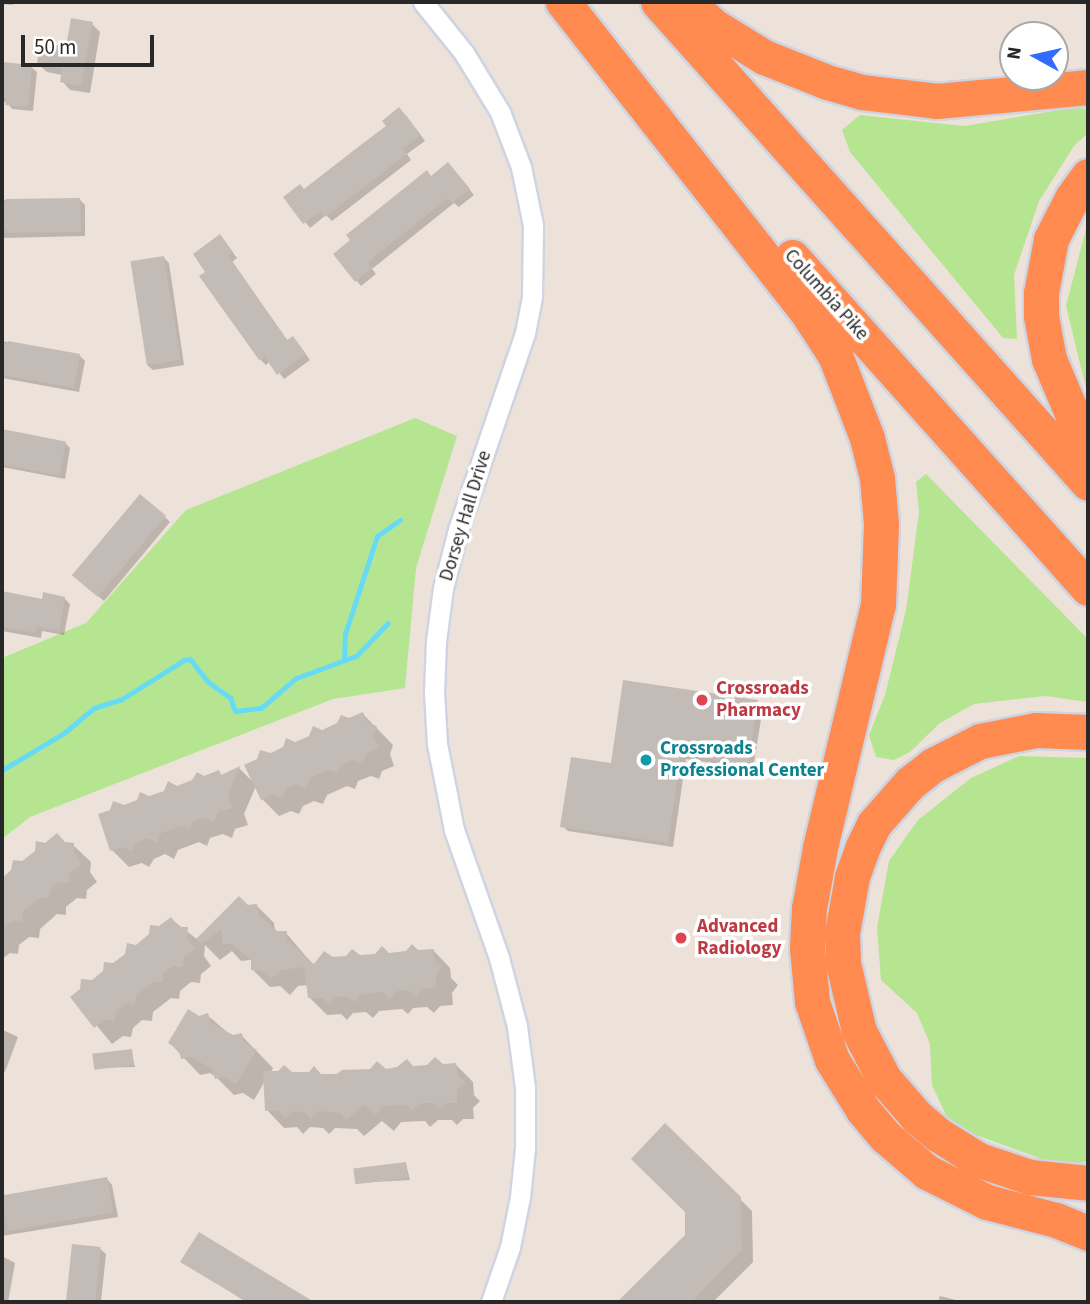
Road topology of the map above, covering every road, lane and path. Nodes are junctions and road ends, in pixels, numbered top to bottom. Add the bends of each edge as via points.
1 (423, 2) edge
2 (563, 2) edge
3 (658, 2) edge
4 (687, 2) edge
5 (1088, 87) edge
6 (1088, 176) edge
7 (1088, 442) edge
8 (1088, 483) edge
9 (1088, 588) edge
10 (1088, 733) edge
11 (1088, 1183) edge
12 (1088, 1233) edge
13 (491, 1302) edge

1 - 13 street, Dorsey Hall Drive via 464,53 500,112 521,167 533,225 532,297 525,333 458,530 443,589 435,653 437,744 454,830 499,958 517,1026 525,1088 520,1197 510,1247
2 - 9 highway, Columbia Pike
2 - 12 highway via 805,309 835,355 867,438 881,524 878,604 809,908 807,948 813,1002 832,1060 870,1119 927,1172 986,1202
3 - 8 highway
4 - 5 highway via 714,26 764,57 862,92 937,101
6 - 7 highway via 1051,239 1041,316 1059,386
10 - 11 highway via 1036,730 980,741 933,765 910,783 874,824 862,849 845,906 842,943 859,1031 884,1079 917,1116 979,1160 1030,1177

